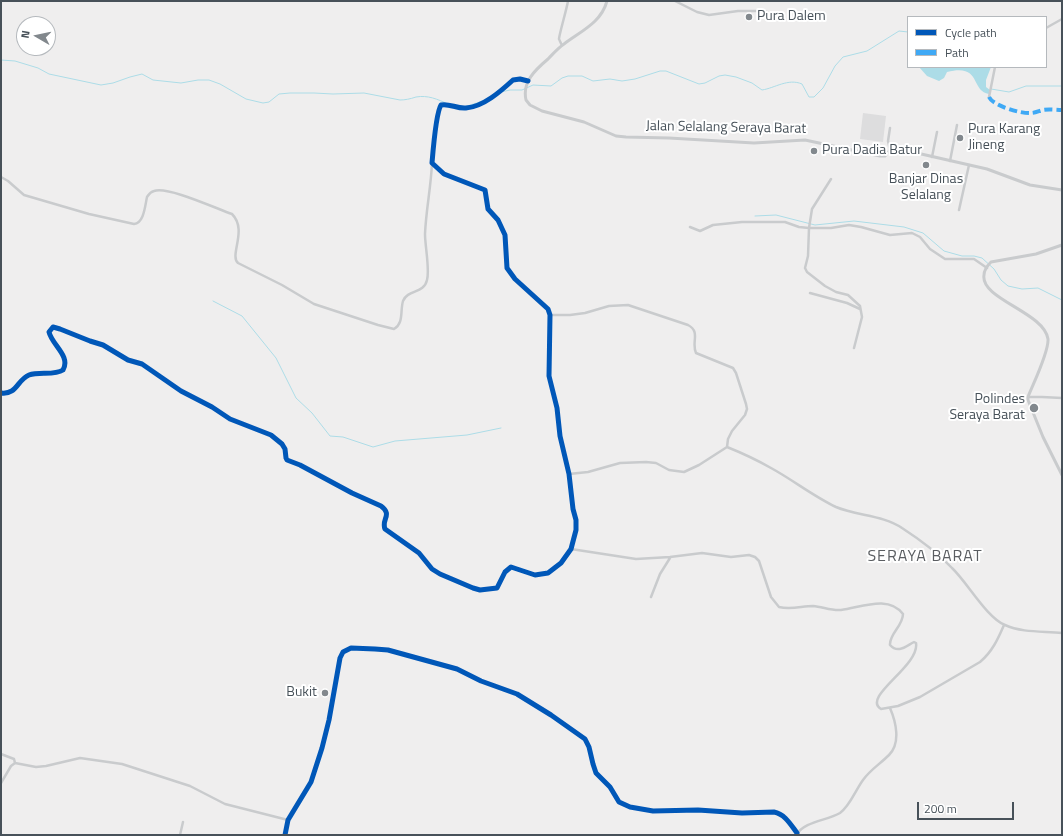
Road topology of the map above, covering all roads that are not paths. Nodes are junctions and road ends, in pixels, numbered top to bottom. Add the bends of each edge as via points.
1 (568, 1) edge
2 (607, 1) edge
3 (675, 1) edge
4 (770, 16) dead end
5 (1062, 19) edge
6 (1047, 27) edge
7 (562, 45) junction
8 (995, 68) edge
9 (528, 81) junction
10 (989, 97) dead end
11 (957, 125) dead end
12 (890, 128) dead end
13 (937, 132) dead end
14 (890, 150) junction
15 (932, 157) junction
16 (950, 161) junction
17 (432, 163) junction
18 (969, 165) junction
19 (1, 176) edge
20 (831, 179) dead end
21 (1062, 190) edge
22 (959, 210) dead end
23 (690, 227) dead end
24 (809, 228) junction
25 (1062, 245) edge
26 (987, 268) junction
27 (810, 293) dead end
28 (862, 311) junction
29 (550, 315) junction
30 (854, 348) dead end
31 (1, 393) edge
32 (1028, 397) junction
33 (1062, 398) edge
34 (727, 447) junction
35 (569, 474) junction
36 (1062, 475) edge
37 (570, 549) junction
38 (670, 557) junction
39 (651, 597) dead end
40 (1004, 625) junction
41 (1062, 633) edge
42 (890, 708) junction
43 (1, 754) edge
44 (15, 763) junction
45 (1, 783) edge
46 (288, 820) junction
47 (183, 822) dead end
48 (797, 834) edge
49 (180, 835) edge
50 (285, 835) edge

1 - 7 street via 559,35
2 - 7 street via 595,22
3 - 4 street via 705,15 764,11
5 - 6 street
7 - 9 street
8 - 10 street
9 - 14 street, Jalan Selalang Seraya Barat via 525,98 530,105 626,138 754,143 805,140 880,156 885,156
9 - 17 street via 513,80 482,104 464,108 445,104 441,106 437,113
11 - 16 street
12 - 14 street
13 - 15 street
14 - 15 street, Jalan Selalang Seraya Barat via 895,148
15 - 16 street, Jalan Selalang Seraya Barat
16 - 18 street, Jalan Selalang Seraya Barat
17 - 19 street via 425,234 428,279 420,290 408,294 403,302 398,326 394,329 314,304 235,261 239,227 232,214 161,190 149,194 138,224 134,224 24,195
17 - 29 street via 444,174 485,190 488,209 498,220 505,235 507,268 520,284 548,309
18 - 21 street, Jalan Selalang Seraya Barat via 1030,184
18 - 22 street
20 - 24 street via 812,210
23 - 24 street via 700,232 724,223 785,222
24 - 26 street via 849,225 888,234 912,233 945,259 974,259
24 - 28 street via 805,268 807,272 824,286 851,297
25 - 26 street via 1036,254 991,262
26 - 32 street via 984,282 990,290 1038,323 1047,336 1046,351
27 - 28 street via 848,303
28 - 30 street
29 - 34 street via 570,315 609,306 628,305 693,327 696,353 733,368 746,404 746,412 732,431
29 - 35 street via 549,376
31 - 37 street via 7,394 12,391 28,376 63,370 64,356 48,332 53,327 103,345 128,360 147,366 181,392 230,419 271,435 286,449 287,460 385,509 385,529 419,553 432,569 454,581 480,590 497,588 509,568 535,575 544,574 561,563
32 - 33 street
32 - 36 street via 1043,437
34 - 35 street via 684,472 646,462 620,463 588,472
34 - 40 street via 772,468 837,507 890,522 904,529 952,567 992,615
35 - 37 street via 577,524
37 - 38 street via 636,559
38 - 39 street
38 - 42 street via 702,552 731,557 755,557 772,597 782,608 812,606 842,610 875,604 898,609 902,614 902,620 890,645 897,650 914,642 917,647 908,665 878,696 878,708
40 - 41 street
40 - 42 street via 995,644 980,662 920,697
42 - 48 street via 896,732 892,752 869,772 843,810 808,826
43 - 44 street via 14,759
44 - 45 street
44 - 46 street via 36,767 80,758 122,764 190,786 225,804
46 - 48 street via 311,782 329,720 343,652 349,649 375,648 403,653 457,669 516,694 540,708 587,741 596,772 623,805 654,811 774,812 786,819
46 - 50 street
47 - 49 street

